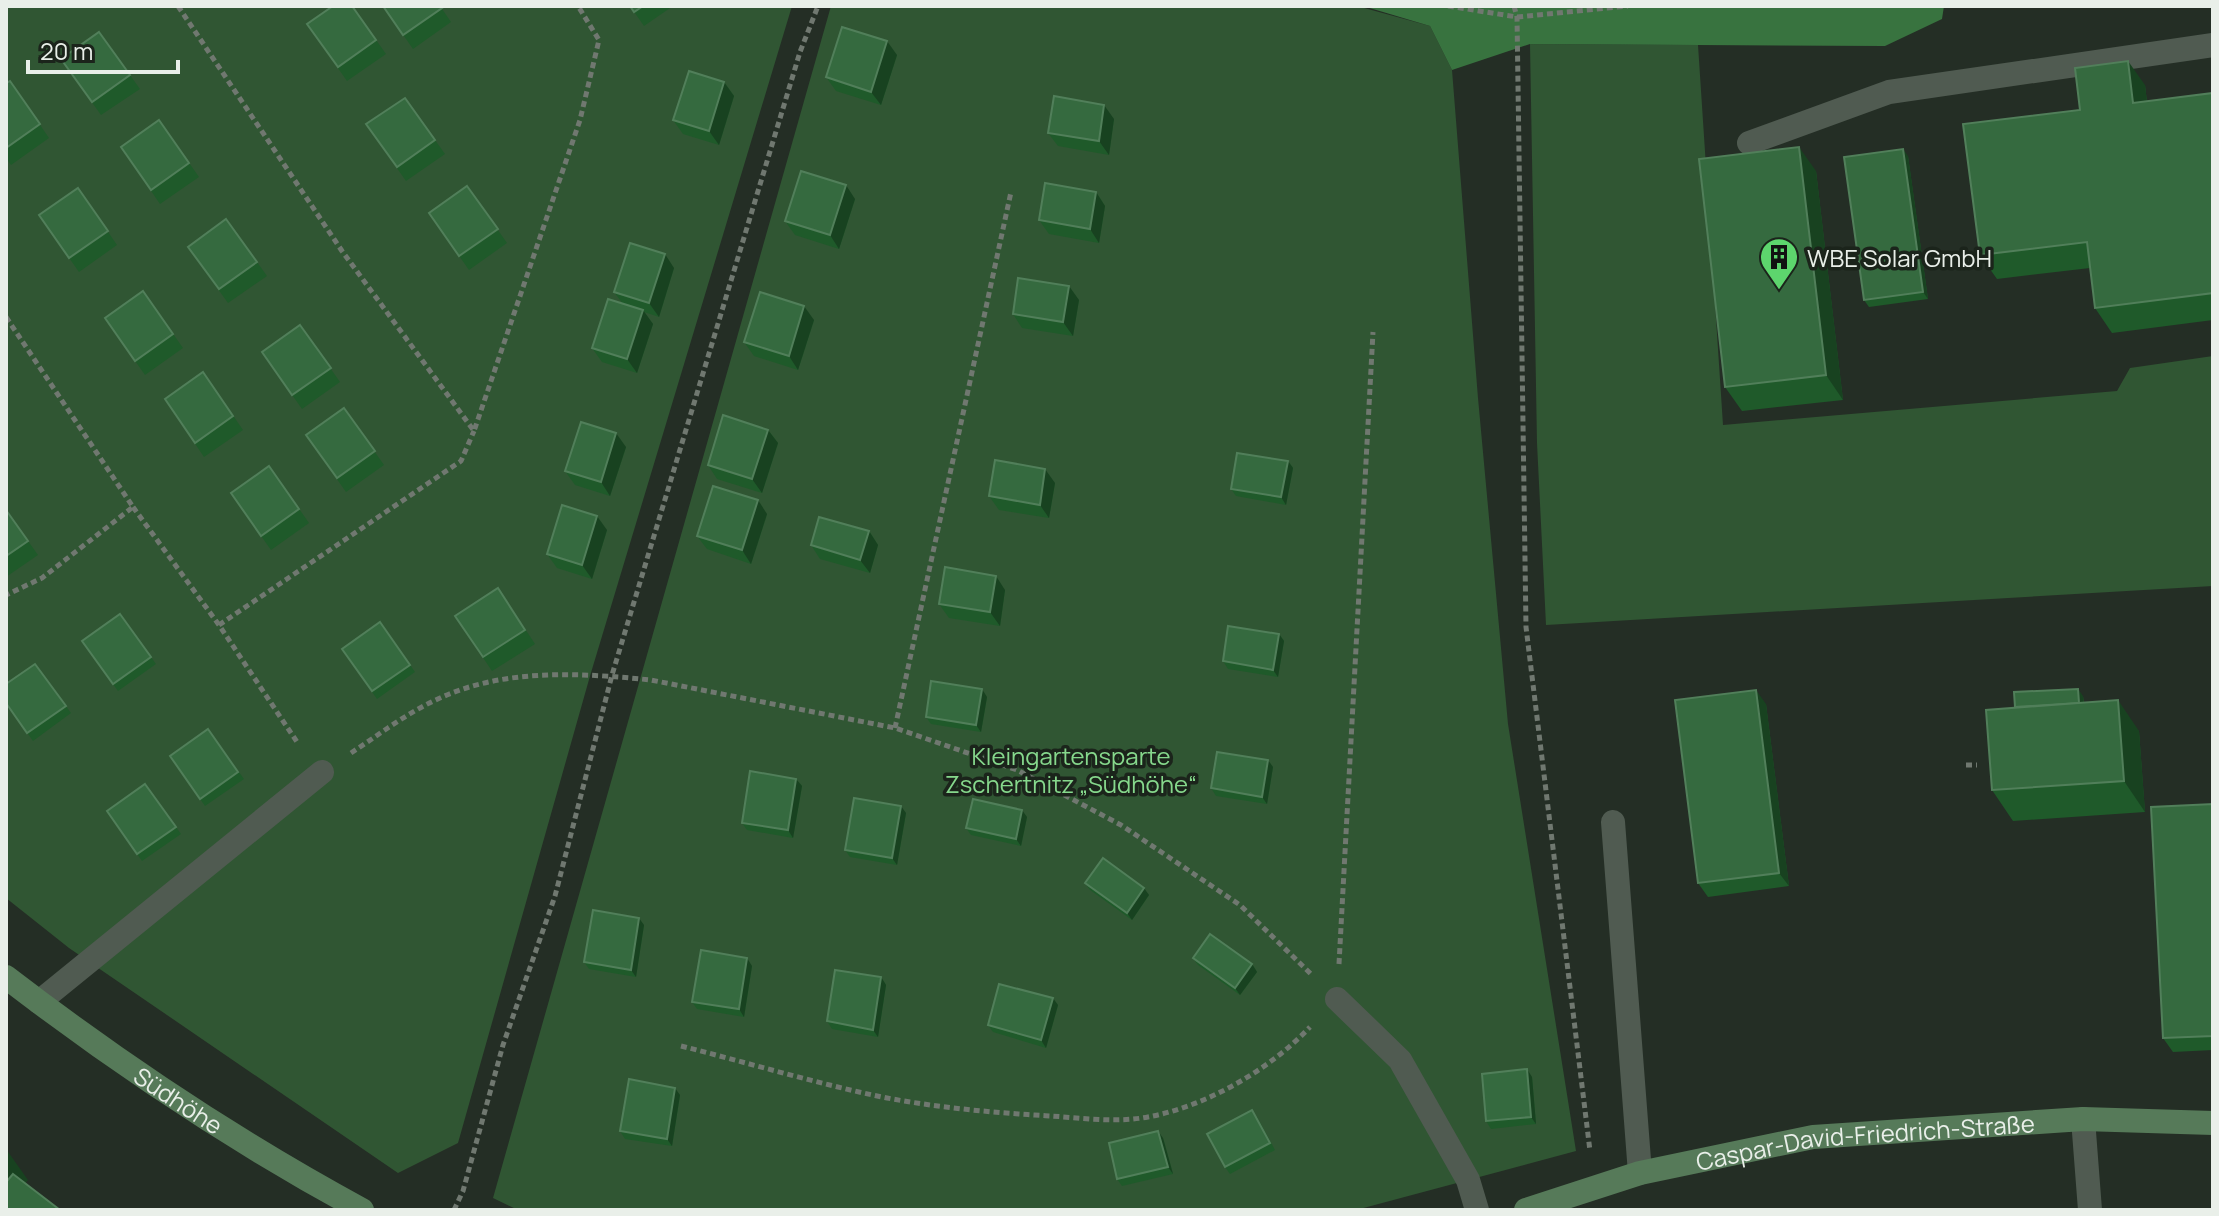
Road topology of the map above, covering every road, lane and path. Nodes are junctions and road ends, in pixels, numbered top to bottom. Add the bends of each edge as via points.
1 (178, 6) edge
2 (578, 6) edge
3 (818, 6) edge
4 (1448, 6) edge
5 (1514, 6) edge
6 (1628, 6) edge
7 (1517, 17) junction
8 (2213, 45) edge
9 (1749, 143) dead end
10 (1011, 192) dead end
11 (6, 317) edge
12 (1373, 332) dead end
13 (474, 431) junction
14 (133, 507) junction
15 (6, 595) edge
16 (219, 625) junction
17 (612, 675) junction
18 (895, 728) junction
19 (1966, 765) dead end
20 (1977, 765) dead end
21 (322, 772) junction
22 (1613, 822) dead end
23 (6, 977) edge
24 (1337, 999) junction
25 (39, 1002) junction
26 (681, 1046) dead end
27 (2083, 1119) junction
28 (2213, 1123) edge
29 (1640, 1173) junction
30 (1595, 1188) junction
31 (362, 1210) edge
32 (454, 1210) edge
33 (1477, 1210) edge
34 (1526, 1210) edge
35 (2090, 1210) edge

1 - 13 path via 342,251
2 - 13 path via 599,40 580,120
3 - 17 path
4 - 7 path
5 - 7 path
6 - 7 path
7 - 30 path via 1526,627
8 - 9 lane via 1889,92
10 - 18 path
11 - 14 path
12 - 24 path
13 - 16 path via 461,461
14 - 15 path via 42,578
14 - 16 path
16 - 21 path via 289,732
17 - 18 path
17 - 21 path via 508,678 441,697
17 - 32 path via 555,896
18 - 24 path via 1017,770 1121,825 1240,905
19 - 20 path
21 - 25 lane
22 - 29 lane
23 - 25 street, Südhöhe
24 - 26 path via 1289,1050 1242,1080 1148,1117 1110,1120 1006,1114 887,1097
24 - 33 lane via 1400,1060 1468,1180
25 - 31 street, Südhöhe via 181,1101
27 - 28 street, Caspar-David-Friedrich-Straße
27 - 29 street, Caspar-David-Friedrich-Straße via 1813,1137
27 - 35 lane
29 - 30 street, Caspar-David-Friedrich-Straße
30 - 34 street, Caspar-David-Friedrich-Straße

